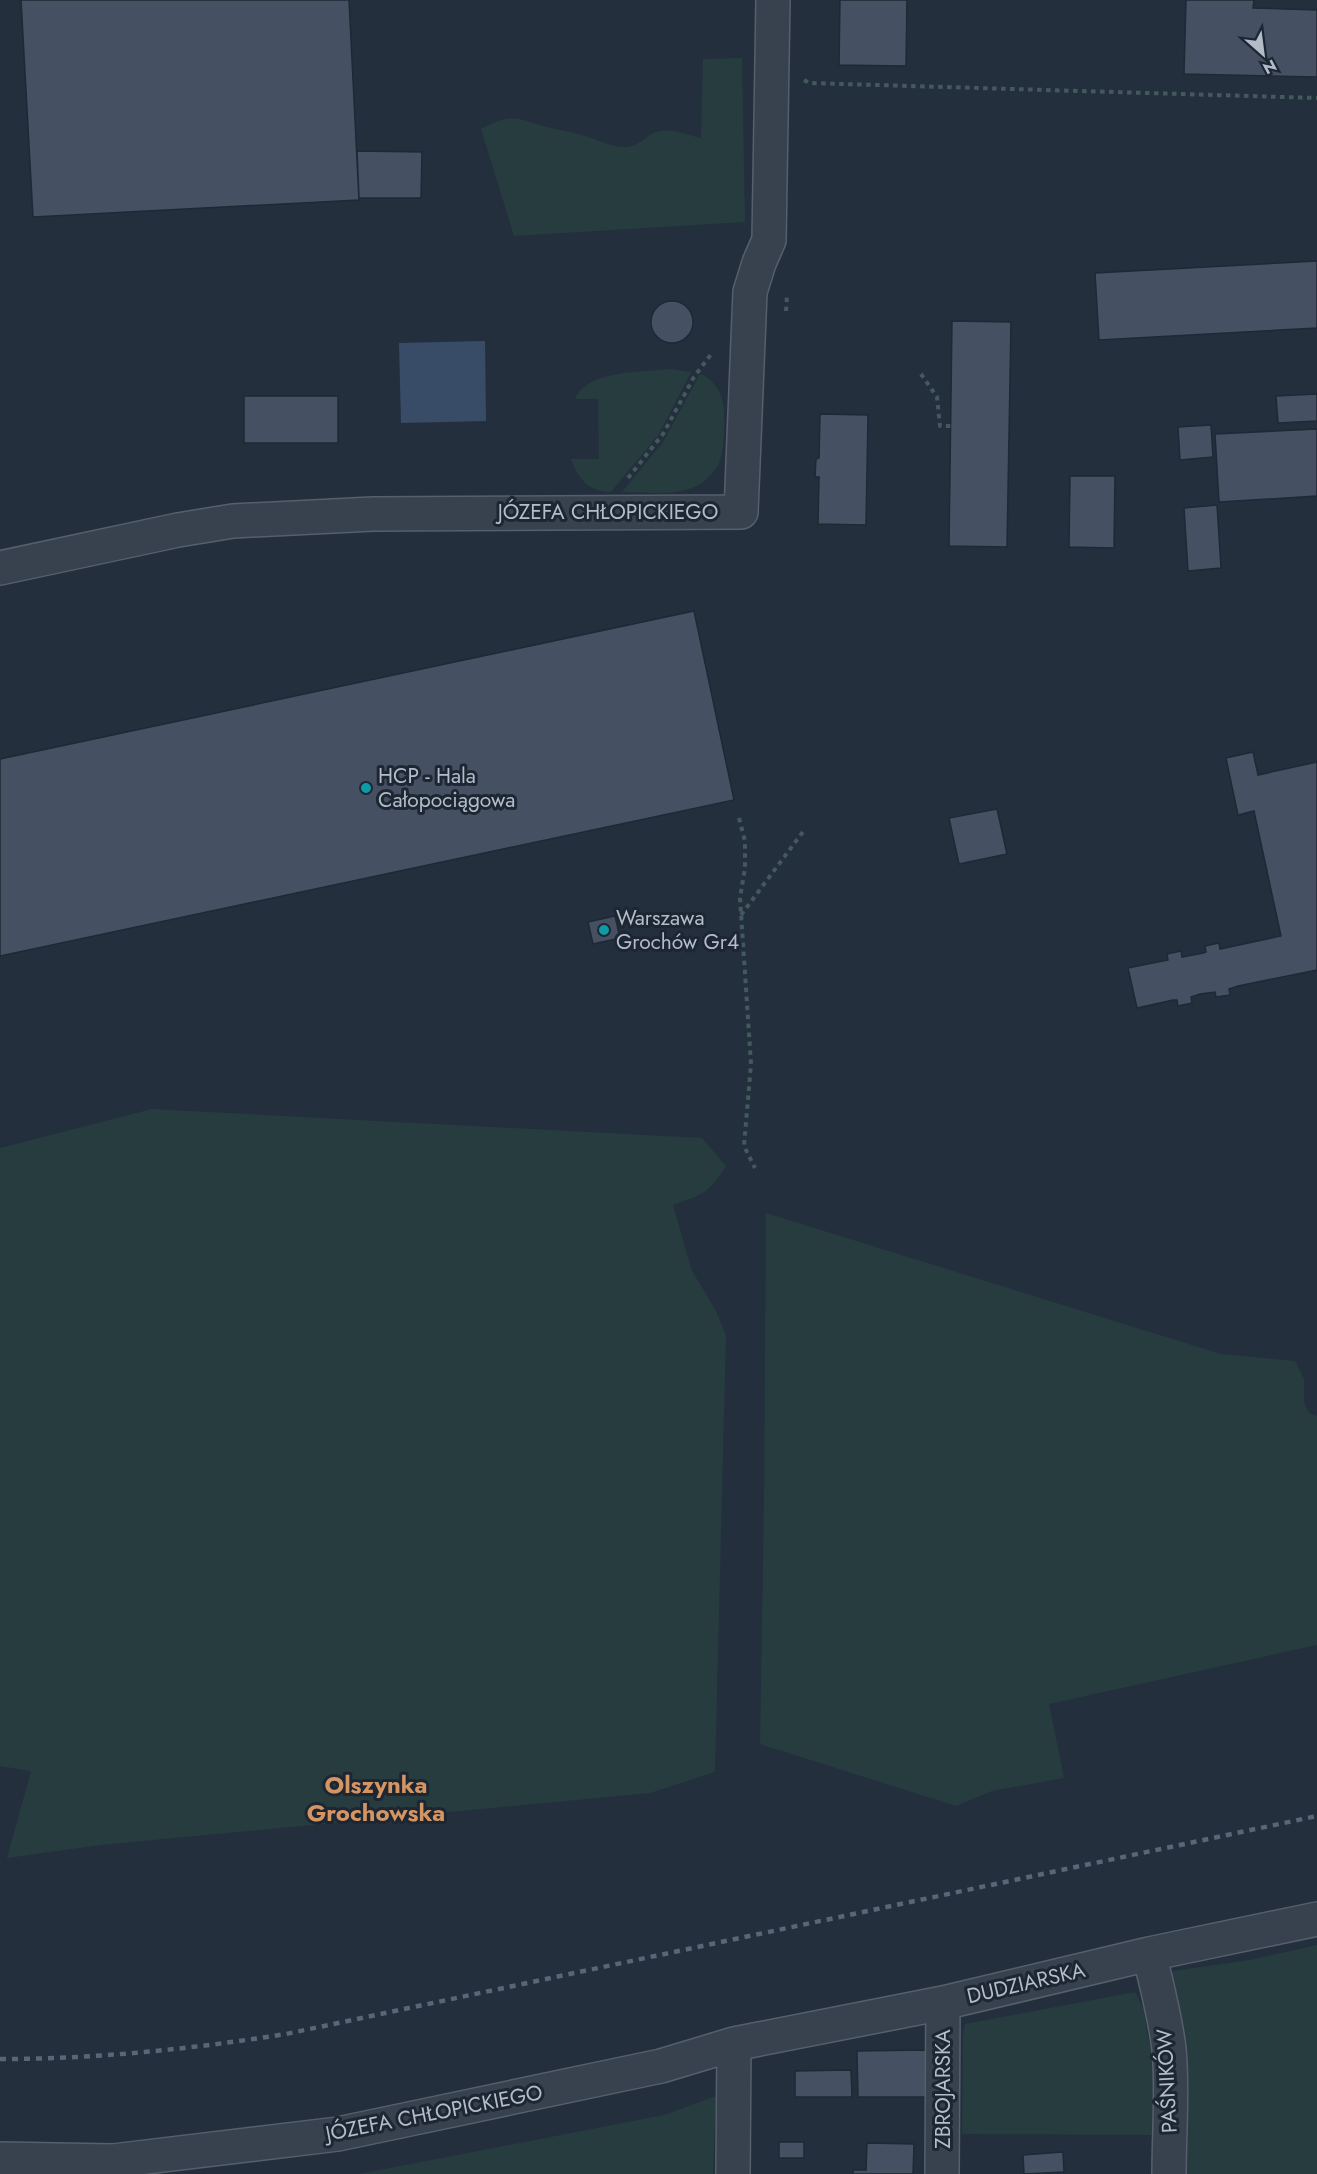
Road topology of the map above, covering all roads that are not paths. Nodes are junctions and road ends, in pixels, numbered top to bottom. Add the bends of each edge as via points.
1 (773, 0) edge
2 (0, 568) edge
3 (1317, 1919) edge
4 (1149, 1954) junction
5 (943, 2003) junction
6 (734, 2044) junction
7 (0, 2159) edge
8 (733, 2174) edge
9 (942, 2174) edge
10 (1169, 2174) edge

1 - 2 street, JÓZEFA CHŁOPICKIEGO via 770,240 750,292 741,512 373,514 233,521
3 - 4 street, DUDZIARSKA
4 - 5 street, DUDZIARSKA
4 - 10 street, PAŚNIKÓW via 1169,2048
5 - 6 street, DUDZIARSKA
5 - 9 street, ZBROJARSKA
6 - 7 street, JÓZEFA CHŁOPICKIEGO via 661,2066 338,2134 112,2161
6 - 8 street

